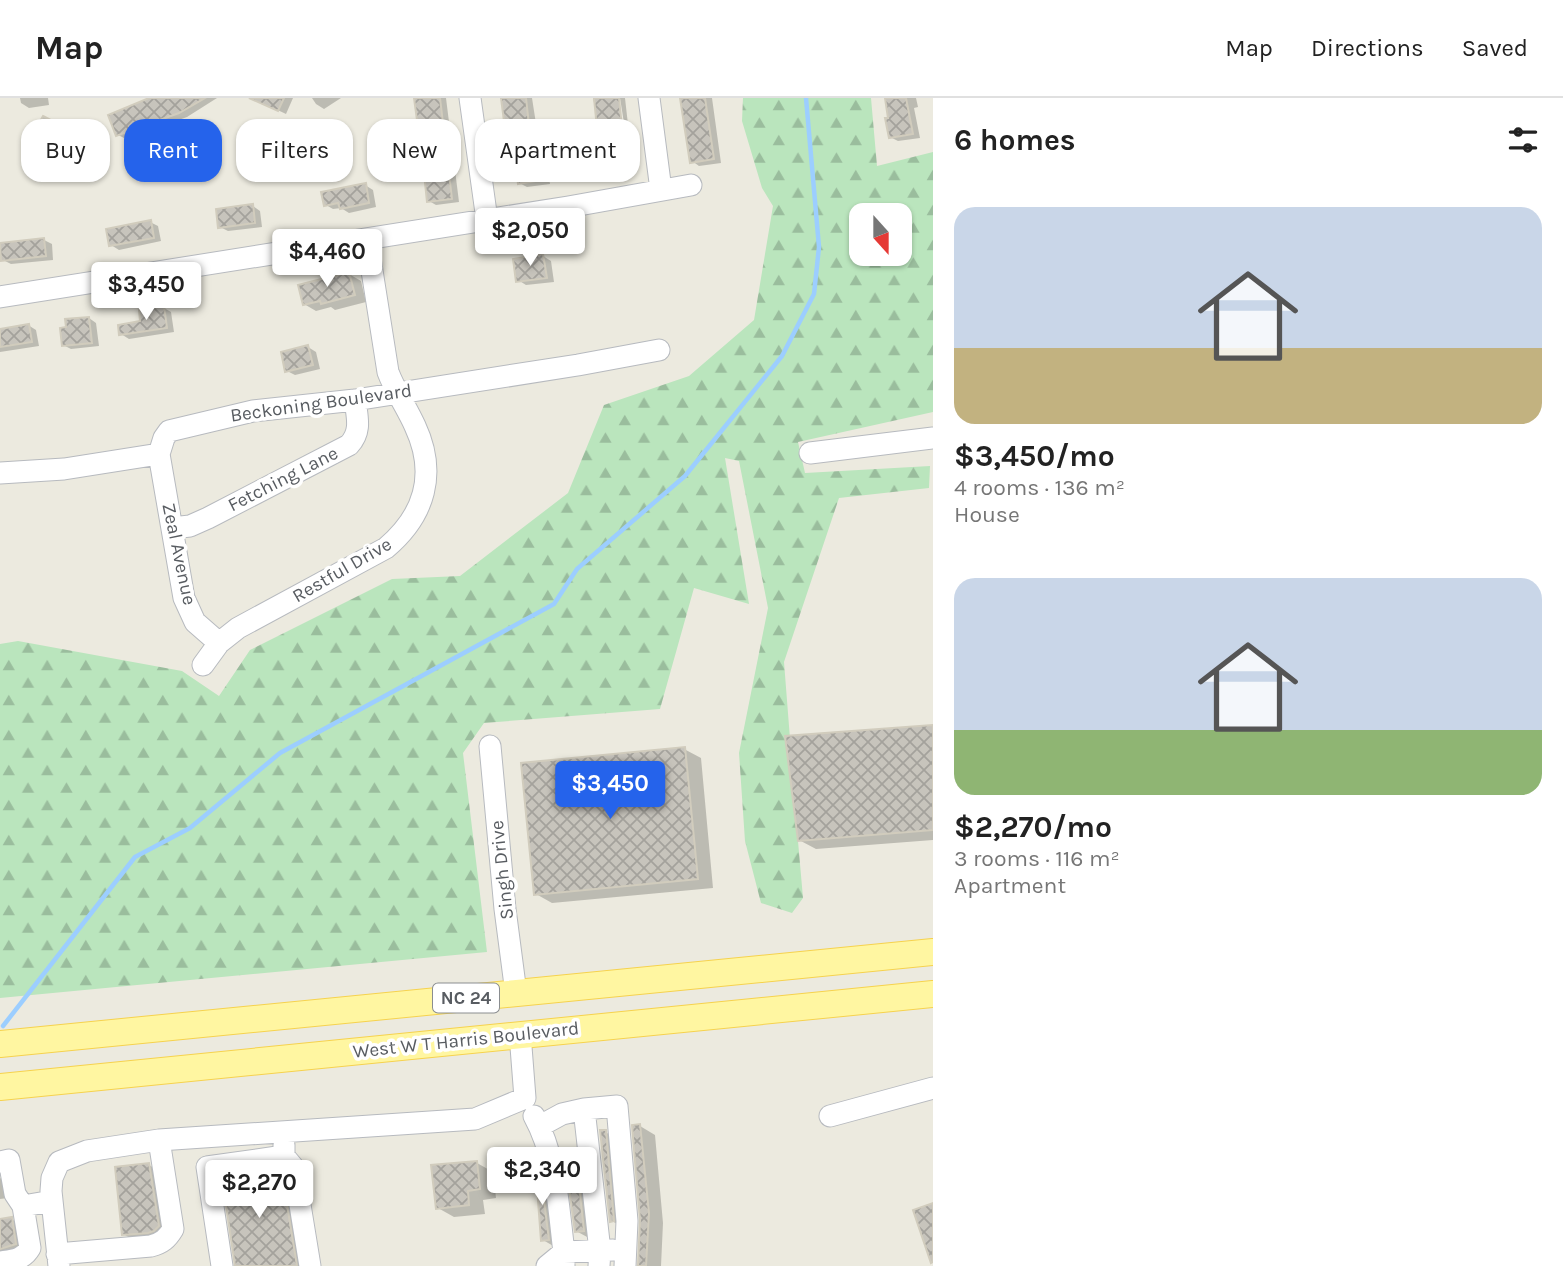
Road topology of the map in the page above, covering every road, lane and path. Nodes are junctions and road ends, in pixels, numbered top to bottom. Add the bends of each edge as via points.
1 (470, 98) edge
2 (649, 98) edge
3 (691, 185) dead end
4 (661, 190) junction
5 (487, 220) junction
6 (367, 239) junction
7 (0, 297) edge
8 (659, 351) dead end
9 (397, 392) junction
10 (355, 400) junction
11 (933, 439) edge
12 (810, 453) dead end
13 (159, 454) junction
14 (0, 473) edge
15 (172, 528) junction
16 (219, 643) junction
17 (203, 665) dead end
18 (490, 746) dead end
19 (933, 952) edge
20 (933, 981) edge
21 (516, 993) junction
22 (933, 994) edge
23 (811, 1006) junction
24 (520, 1034) junction
25 (0, 1044) edge
26 (0, 1087) edge
27 (933, 1088) edge
28 (525, 1098) junction
29 (584, 1109) junction
30 (830, 1116) dead end
31 (540, 1126) junction
32 (283, 1132) junction
33 (159, 1140) junction
34 (284, 1156) junction
35 (0, 1162) edge
36 (13, 1199) edge
37 (52, 1201) junction
38 (625, 1257) edge
39 (564, 1259) edge
40 (599, 1259) edge
41 (58, 1260) edge
42 (0, 1262) edge
43 (222, 1266) edge
44 (310, 1266) edge
45 (547, 1266) edge

1 - 5 street
2 - 4 street
3 - 4 street
4 - 5 street
5 - 6 street
6 - 7 street
6 - 9 street, Restful Drive via 388,372
8 - 9 street, Beckoning Boulevard
9 - 10 street, Beckoning Boulevard
9 - 16 street, Restful Drive via 425,457 423,492 411,523 386,548
10 - 13 street, Beckoning Boulevard via 253,411 169,430
10 - 15 street, Fetching Lane via 358,428 349,445 208,518
11 - 12 street
13 - 14 street via 64,469
13 - 15 street, Zeal Avenue
15 - 16 street, Zeal Avenue via 184,598 195,622
16 - 17 street, Restful Drive
18 - 21 street, Singh Drive
19 - 21 main road, NC 24
20 - 23 main road
21 - 25 main road, NC 24
22 - 23 main road, West W T Harris Boulevard / NC 24
23 - 24 main road, West W T Harris Boulevard / NC 24
24 - 26 main road, West W T Harris Boulevard / NC 24
24 - 28 street
27 - 30 street
28 - 31 street
28 - 32 street via 475,1119
29 - 31 street
29 - 38 street via 617,1106 627,1221
29 - 40 street
31 - 39 street via 554,1166
32 - 33 street
32 - 34 street
33 - 37 street via 87,1151 59,1162 52,1178
33 - 41 street via 173,1229 168,1238 151,1246
34 - 43 street via 207,1167
34 - 44 street via 294,1168
35 - 36 street via 9,1160
36 - 37 street
36 - 42 street via 30,1248 19,1259
37 - 41 street
38 - 40 street
39 - 40 street
39 - 45 street

